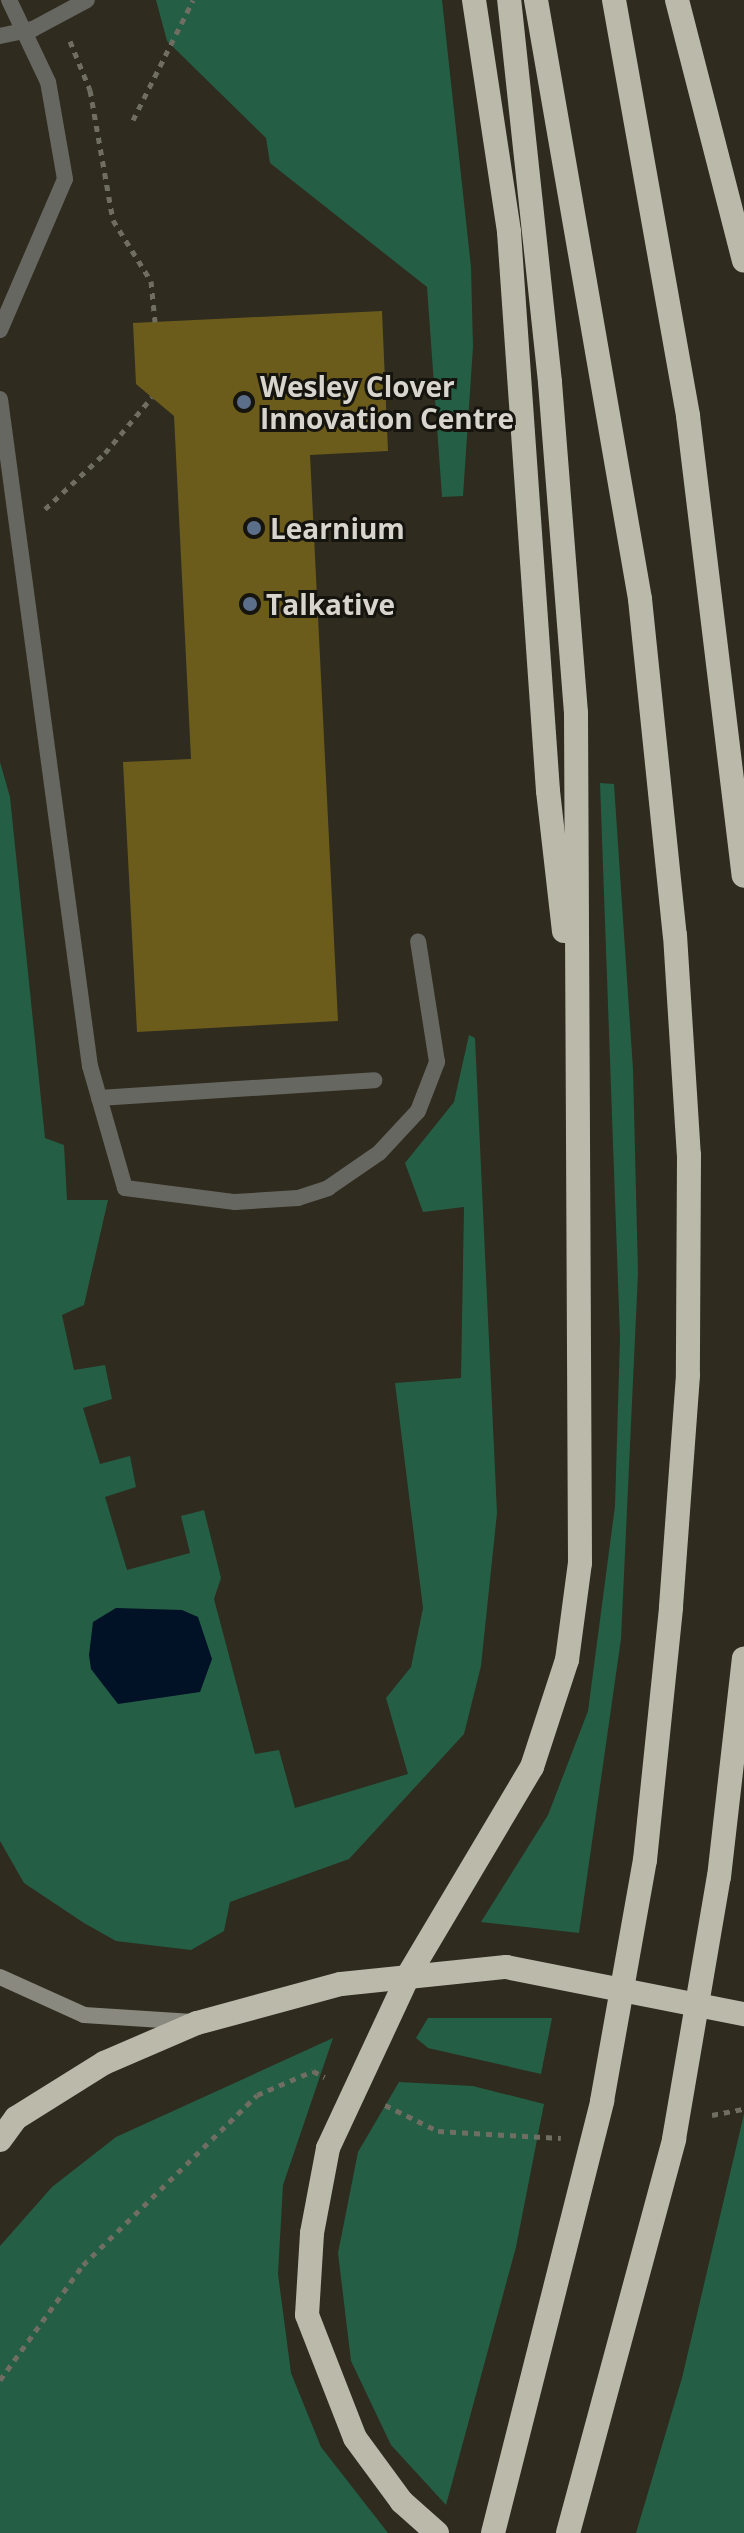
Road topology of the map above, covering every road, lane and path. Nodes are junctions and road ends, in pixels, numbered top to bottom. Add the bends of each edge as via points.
1 (9, 0) edge
2 (87, 0) edge
3 (193, 0) edge
4 (474, 0) edge
5 (509, 0) edge
6 (536, 0) edge
7 (614, 0) edge
8 (677, 0) edge
9 (59, 18) junction
10 (26, 30) junction
11 (0, 36) edge
12 (133, 120) dead end
13 (744, 261) edge
14 (155, 322) dead end
15 (0, 330) edge
16 (152, 397) dead end
17 (0, 399) edge
18 (17, 530) junction
19 (744, 876) edge
20 (418, 941) dead end
21 (579, 1057) junction
22 (374, 1080) dead end
23 (99, 1098) junction
24 (744, 1658) edge
25 (409, 1974) junction
26 (0, 1977) edge
27 (744, 2014) edge
28 (197, 2023) junction
29 (0, 2140) edge
30 (437, 2533) edge
31 (493, 2533) edge
32 (568, 2533) edge

1 - 10 lane
2 - 9 lane
3 - 12 path
4 - 21 highway via 509,232 548,791
5 - 21 highway via 550,382 576,713
6 - 31 highway, bridge via 640,599 675,935 689,1171 688,1375 645,1860 602,2101
7 - 19 highway via 688,416
8 - 13 highway
9 - 10 lane
9 - 14 path via 90,90 113,220 151,281
10 - 11 lane
10 - 15 lane via 55,103 65,179
16 - 18 path via 70,489
17 - 18 lane
18 - 23 lane
20 - 23 lane via 437,1038 430,1087 418,1111 379,1153 328,1188 298,1198 235,1202 125,1188
21 - 25 highway via 580,1563 567,1660 532,1767
22 - 23 lane
24 - 32 highway, bridge via 719,1877 674,2139
25 - 27 highway via 506,1967
25 - 28 highway via 341,1984
25 - 30 highway via 328,2148 312,2233 307,2315 355,2438 402,2502
26 - 28 main road via 84,2015
28 - 29 highway via 104,2063 16,2118

